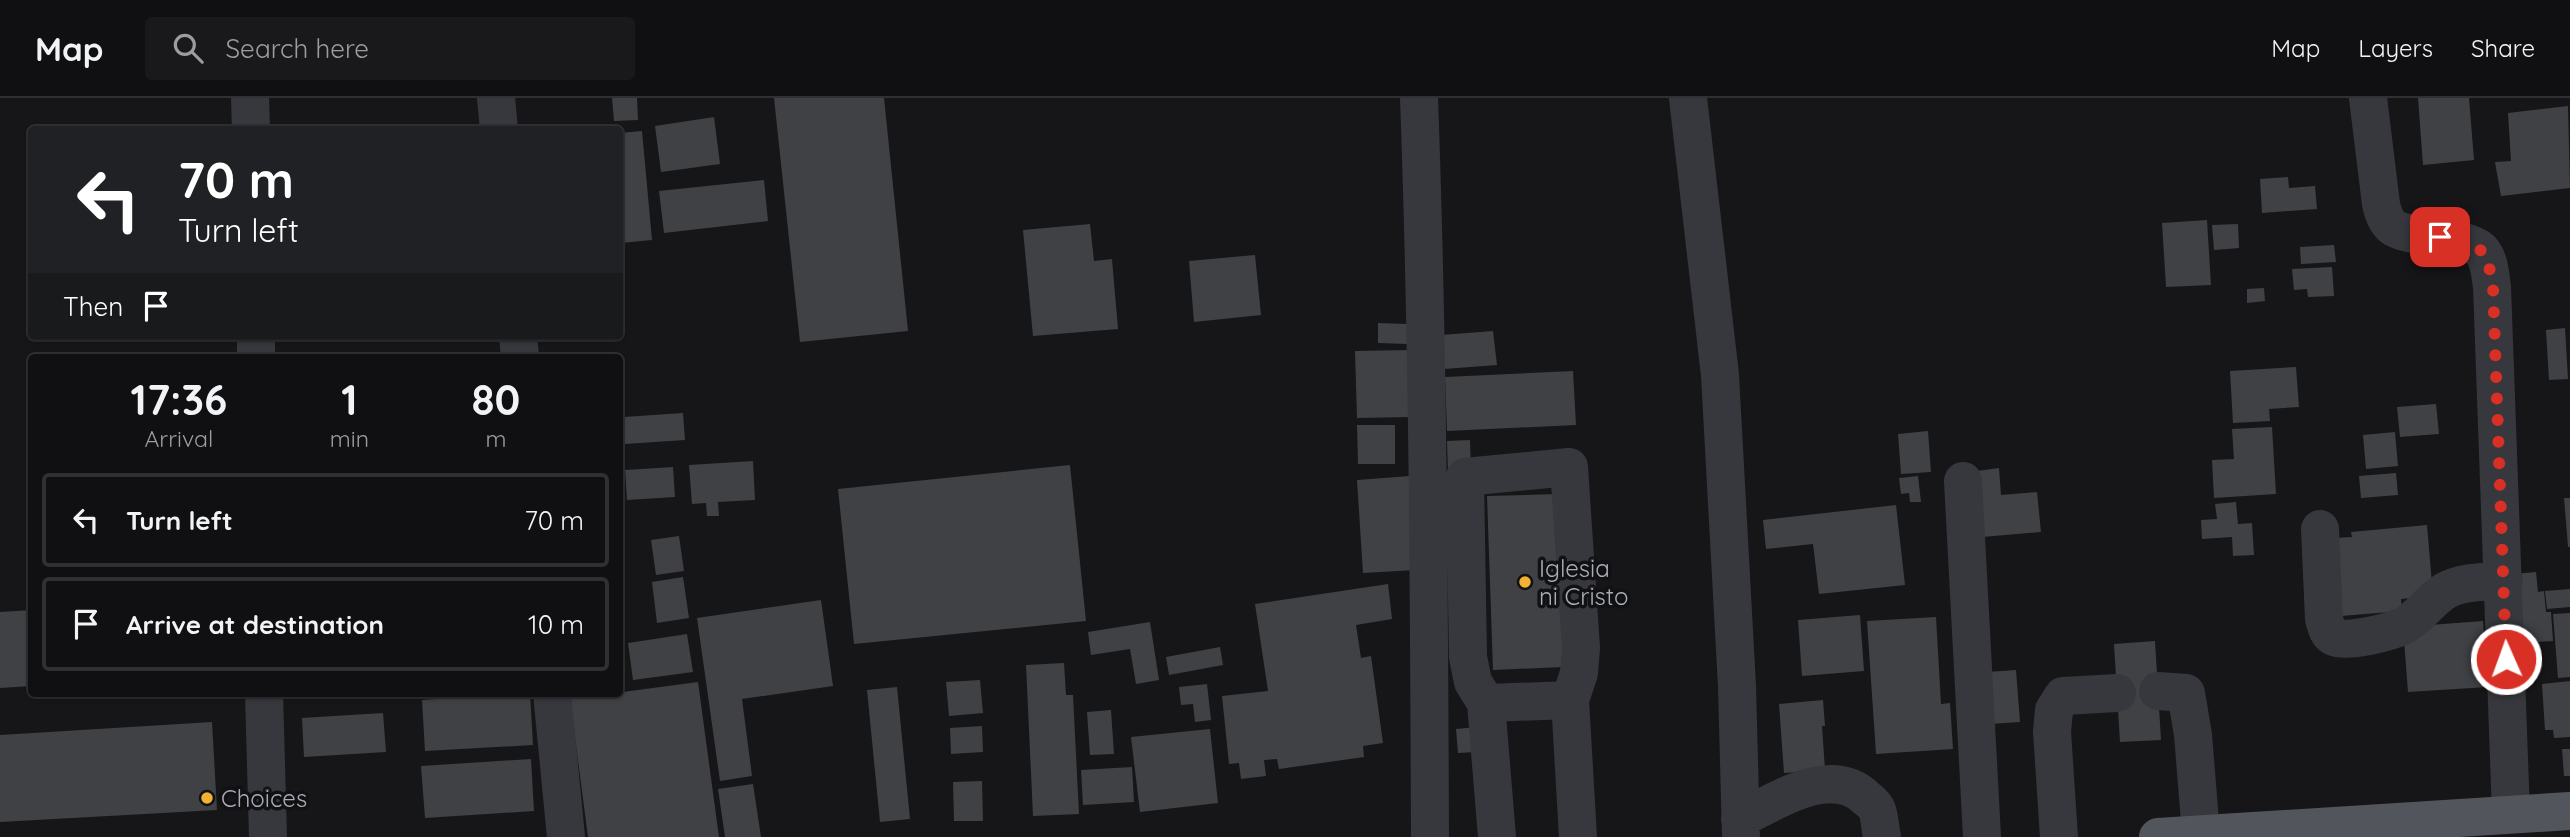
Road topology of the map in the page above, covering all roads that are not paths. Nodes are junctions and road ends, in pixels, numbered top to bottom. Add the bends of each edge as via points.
1 (250, 98) edge
2 (496, 98) edge
3 (1419, 98) edge
4 (1688, 98) edge
5 (2368, 98) edge
6 (251, 126) edge
7 (499, 126) edge
8 (1963, 481) dead end
9 (2320, 529) dead end
10 (2504, 581) junction
11 (2158, 691) dead end
12 (2117, 693) dead end
13 (264, 697) edge
14 (552, 697) edge
15 (1570, 700) junction
16 (1486, 703) junction
17 (2511, 814) junction
18 (2565, 820) edge
19 (1740, 828) edge
20 (2201, 834) junction
21 (268, 837) edge
22 (566, 837) edge
23 (1430, 837) edge
24 (1497, 837) edge
25 (1578, 837) edge
26 (1882, 837) edge
27 (1982, 837) edge
28 (2059, 837) edge
29 (2158, 837) edge

1 - 6 street
2 - 7 street
3 - 23 street via 1429,468
4 - 19 street via 1720,375
5 - 10 street via 2385,218 2395,228 2479,248 2488,261 2493,287
8 - 27 street
9 - 10 street via 2324,619 2334,637 2373,635 2405,625 2446,590 2466,583
10 - 17 street
11 - 20 street via 2186,693
12 - 28 street via 2063,696 2054,710
13 - 21 street
14 - 22 street
15 - 16 street
15 - 16 street via 1581,648 1569,467 1465,477 1468,657 1473,682
15 - 25 street
16 - 24 street
17 - 18 main road
17 - 20 main road
19 - 26 street via 1791,794 1817,785 1839,784 1857,788 1876,807
20 - 29 main road

